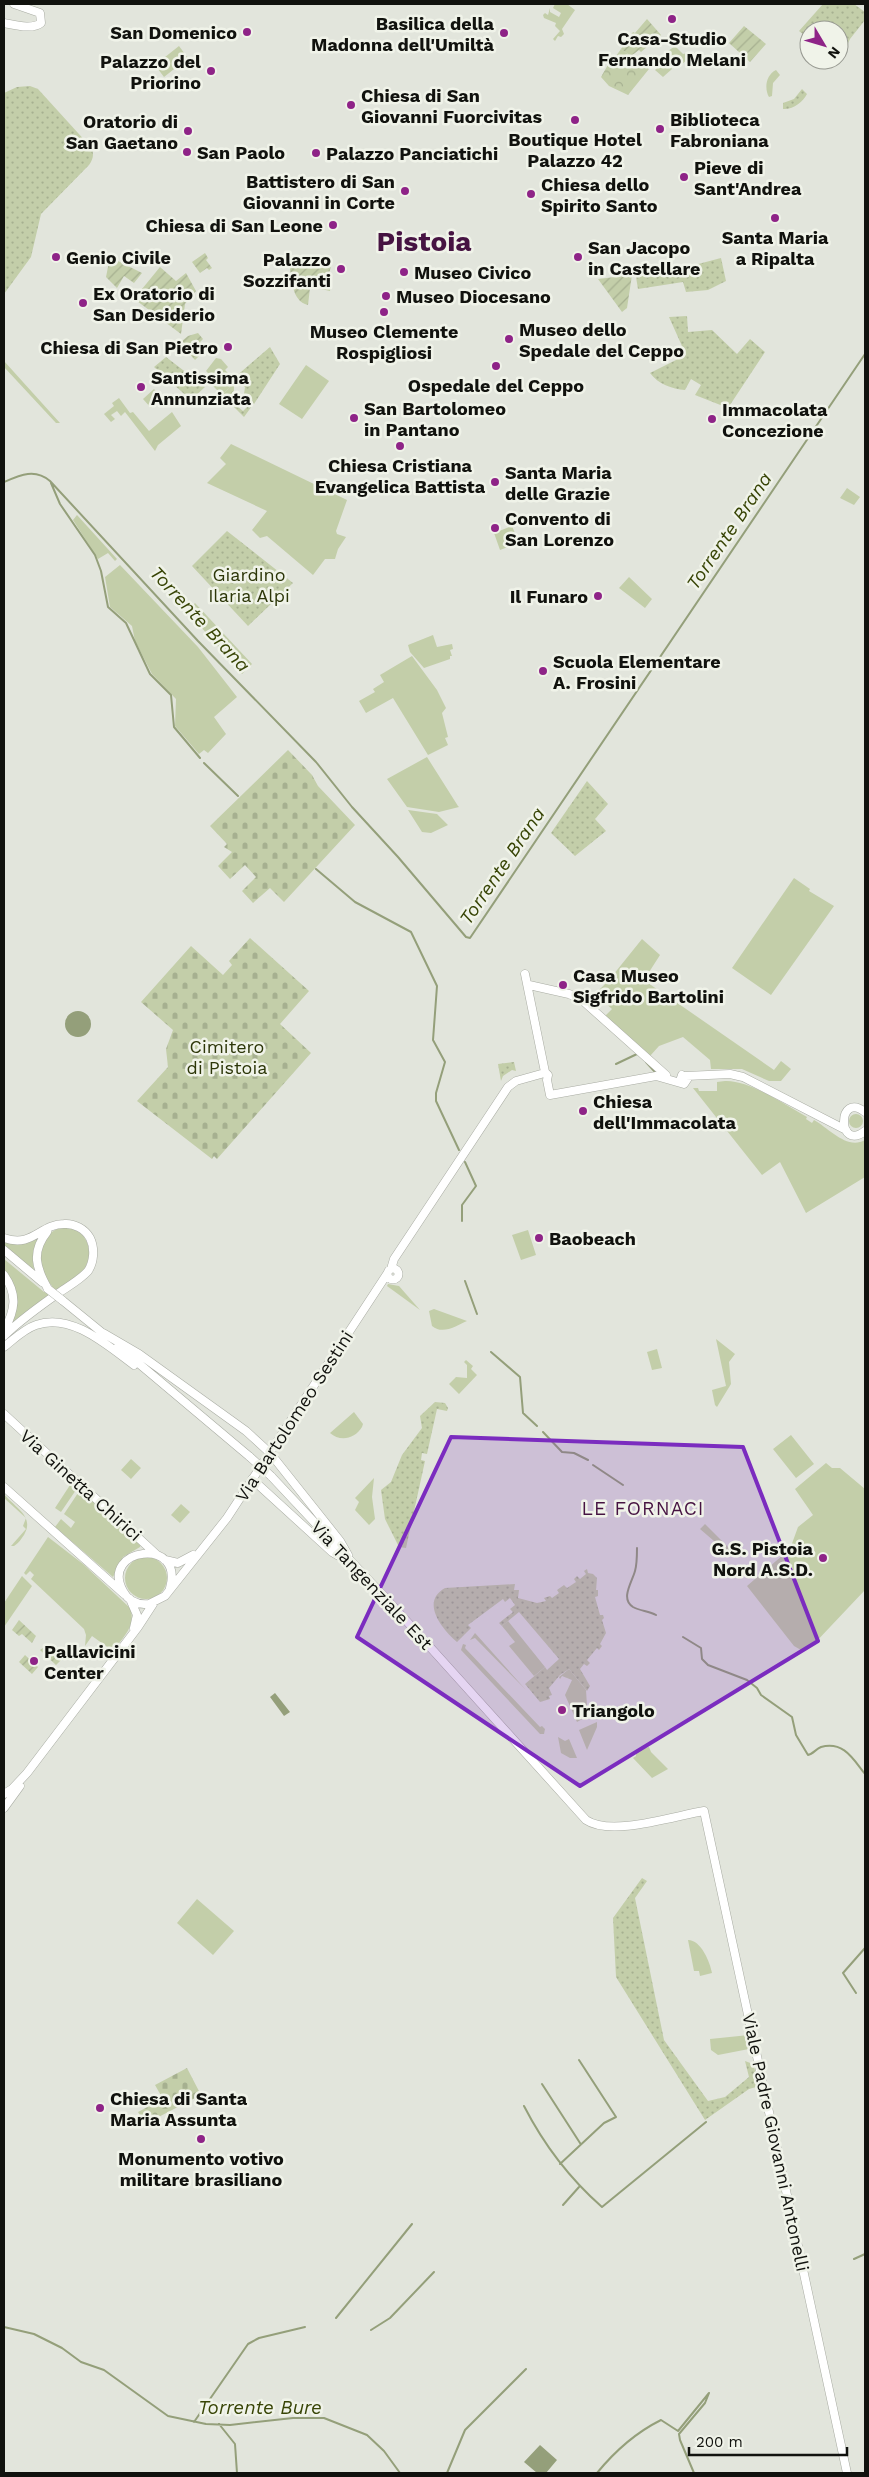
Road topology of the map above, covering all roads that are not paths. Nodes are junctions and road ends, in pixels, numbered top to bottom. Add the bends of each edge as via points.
1 (14, 4) edge
2 (4, 23) edge
3 (544, 1076) junction
4 (685, 1078) junction
5 (865, 1101) edge
6 (855, 1108) junction
7 (865, 1112) edge
8 (843, 1118) junction
9 (832, 1122) junction
10 (846, 1130) junction
11 (865, 1131) edge
12 (49, 1229) junction
13 (4, 1238) edge
14 (4, 1250) edge
15 (4, 1254) edge
16 (4, 1275) edge
17 (48, 1289) junction
18 (4, 1330) edge
19 (103, 1333) junction
20 (4, 1336) edge
21 (4, 1347) edge
22 (161, 1382) junction
23 (4, 1414) edge
24 (270, 1452) junction
25 (262, 1464) junction
26 (278, 1465) junction
27 (252, 1479) junction
28 (4, 1487) edge
29 (202, 1548) junction
30 (161, 1558) junction
31 (352, 1564) junction
32 (170, 1588) junction
33 (128, 1597) junction
34 (153, 1604) junction
35 (128, 1639) junction
36 (27, 1773) junction
37 (4, 1794) edge
38 (4, 1808) edge
39 (704, 1811) joint
40 (847, 2473) edge

1 - 2 main road via 40,13 41,23 27,26
3 - 4 main road via 550,1095 656,1076
3 - 4 main road via 530,985 582,1000 661,1072
3 - 24 main road, Via Bartolomeo Sestini via 505,1092 393,1260 389,1275
4 - 9 main road via 730,1074 743,1077
5 - 6 main road
6 - 7 main road
6 - 8 main road
8 - 9 main road
8 - 10 main road
9 - 10 main road
10 - 11 main road via 856,1135
12 - 13 main road via 27,1240
12 - 17 main road via 39,1243 36,1258
12 - 20 main road via 64,1224 83,1231 93,1248 90,1267
14 - 17 main road, Via Tangenziale Est
15 - 17 main road, Via Tangenziale Est
16 - 18 main road via 11,1286 15,1304
17 - 19 main road, Via Tangenziale Est, bridge
19 - 22 main road, Via Tangenziale Est
19 - 24 main road via 139,1354
21 - 22 main road via 37,1324 63,1323 87,1333
22 - 31 main road, Via Tangenziale Est, bridge via 271,1476
23 - 30 main road, Via Ginetta Chirici
24 - 25 main road, Via Bartolomeo Sestini
24 - 26 main road
25 - 26 main road
25 - 27 main road, Via Bartolomeo Sestini
26 - 31 main road via 340,1542
27 - 29 main road, Via Bartolomeo Sestini
27 - 31 main road via 332,1552
28 - 33 main road
29 - 30 main road via 181,1563
29 - 32 main road
30 - 32 main road via 171,1572
30 - 33 main road via 143,1553 127,1560 120,1578
31 - 39 main road, Via Tangenziale Est via 586,1820 616,1827
32 - 34 main road via 164,1598
33 - 34 main road via 143,1604
33 - 35 main road via 137,1619
34 - 35 main road
35 - 36 main road
36 - 37 main road
36 - 38 main road
39 - 40 main road, Viale Padre Giovanni Antonelli

